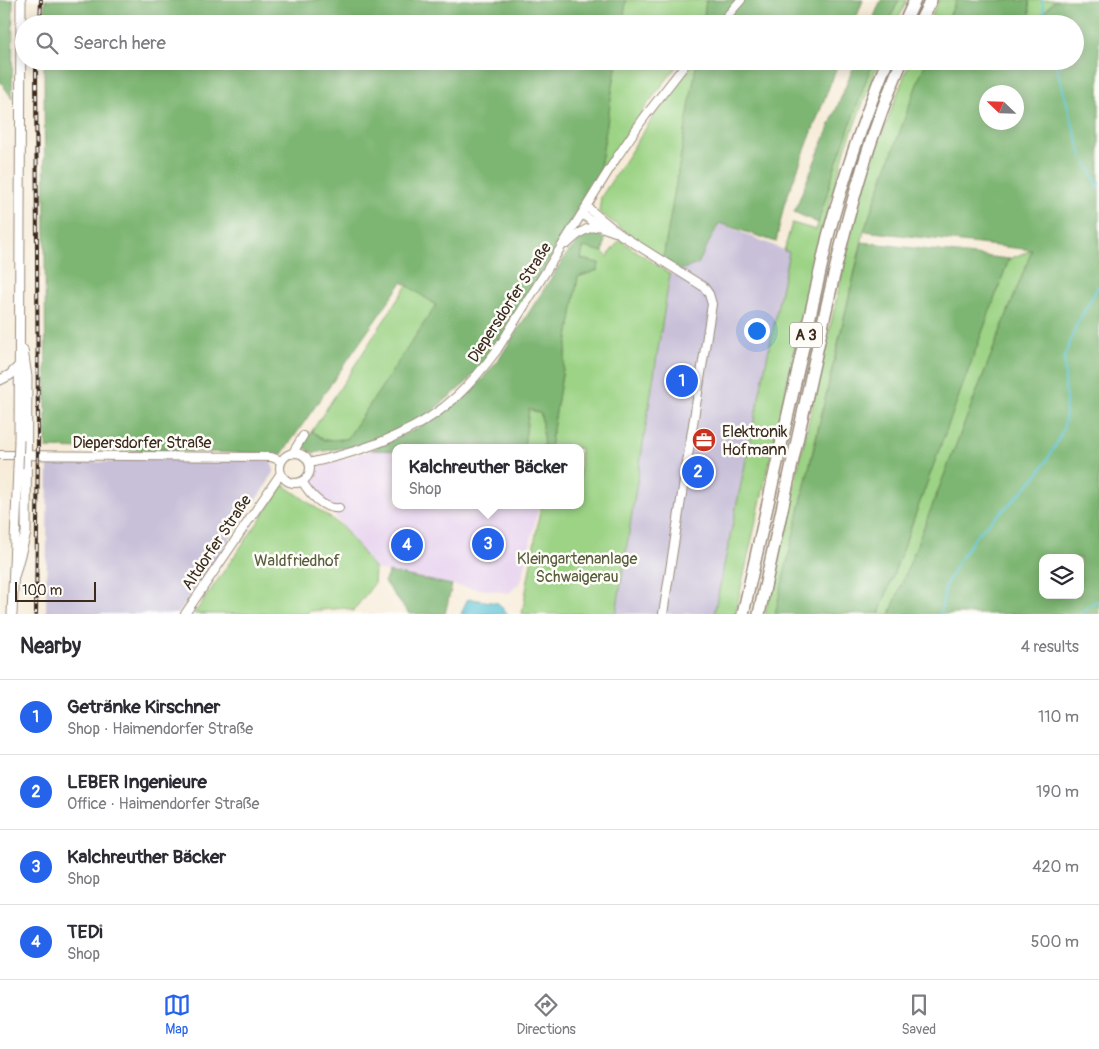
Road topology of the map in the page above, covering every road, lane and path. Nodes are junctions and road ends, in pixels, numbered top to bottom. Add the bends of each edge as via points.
1 (21, 0) edge
2 (741, 0) edge
3 (915, 0) edge
4 (931, 0) edge
5 (21, 15) edge
6 (728, 15) edge
7 (908, 15) edge
8 (924, 15) edge
9 (21, 70) edge
10 (681, 70) edge
11 (883, 70) edge
12 (898, 70) edge
13 (587, 207) junction
14 (582, 214) junction
15 (598, 226) junction
16 (621, 235) junction
17 (558, 252) junction
18 (19, 330) junction
19 (18, 367) junction
20 (0, 381) edge
21 (18, 391) junction
22 (292, 454) junction
23 (0, 455) edge
24 (27, 456) junction
25 (304, 456) junction
26 (282, 461) junction
27 (309, 464) junction
28 (281, 473) junction
29 (288, 481) junction
30 (302, 481) junction
31 (272, 487) junction
32 (339, 508) dead end
33 (14, 577) junction
34 (12, 614) edge
35 (185, 614) edge
36 (662, 614) edge
37 (743, 614) edge
38 (759, 614) edge

1 - 5 main road
2 - 6 street
3 - 7 highway
4 - 8 highway
9 - 18 main road
10 - 13 street, Diepersdorfer Straße via 643,119
11 - 37 highway, A 3 via 865,116 828,236
12 - 38 highway, A 3 via 878,119 842,240
13 - 14 street, Diepersdorfer Straße
13 - 16 street
14 - 15 street
14 - 17 street, Diepersdorfer Straße
15 - 16 street
15 - 17 street via 580,232
16 - 36 street via 704,287 712,304
17 - 27 street, Diepersdorfer Straße via 497,350 456,397 402,432 336,458
18 - 19 main road
18 - 24 main road via 28,377
19 - 20 main road
19 - 21 main road
20 - 21 main road
21 - 33 main road, bridge
22 - 25 street
22 - 25 street via 303,436
22 - 26 street
23 - 24 street, Diepersdorfer Straße
24 - 26 street, Diepersdorfer Straße via 271,457
24 - 33 main road via 26,532
25 - 27 street
26 - 28 street
27 - 30 street via 309,473
28 - 29 street
28 - 31 street, Altdorfer Straße
29 - 30 street
29 - 31 street, Altdorfer Straße
30 - 32 street via 327,506
31 - 35 street, Altdorfer Straße
33 - 34 main road

